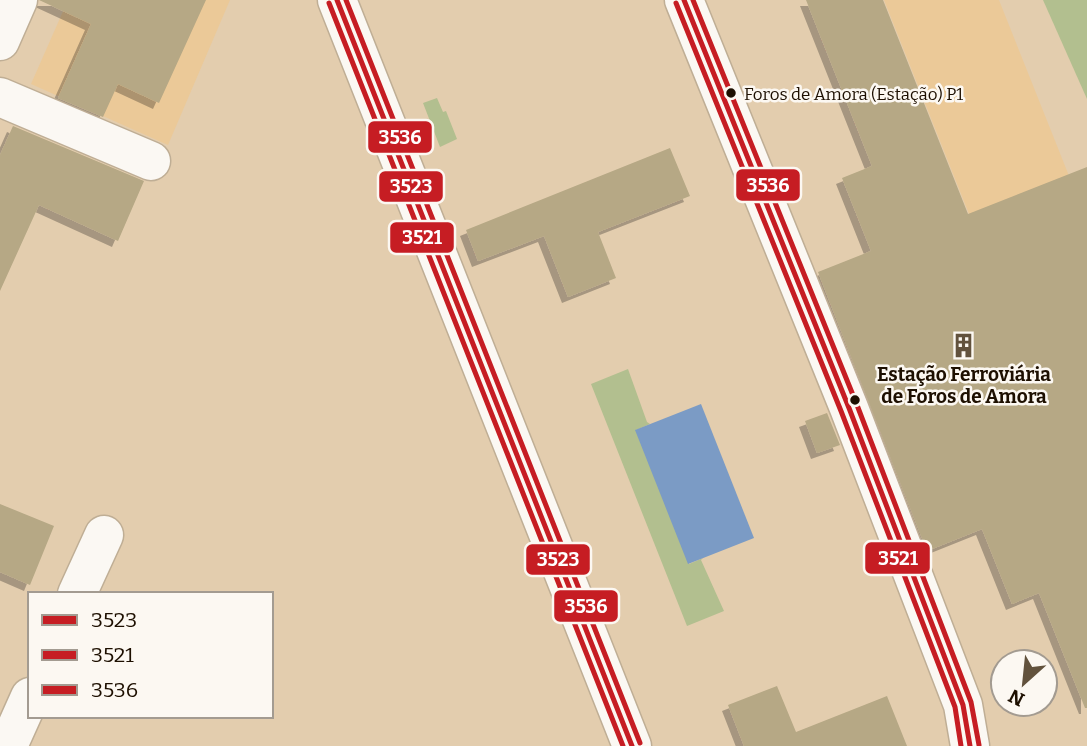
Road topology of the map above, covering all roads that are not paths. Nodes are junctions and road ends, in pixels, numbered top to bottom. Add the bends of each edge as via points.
1 (18, 0) edge
2 (337, 0) edge
3 (684, 0) edge
4 (0, 40) edge
5 (0, 97) edge
6 (151, 161) dead end
7 (104, 535) dead end
8 (78, 592) edge
9 (28, 701) edge
10 (8, 746) edge
11 (632, 746) edge
12 (970, 746) edge

1 - 4 street
2 - 11 street
3 - 12 street via 963,705
5 - 6 street
7 - 8 street
9 - 10 street

